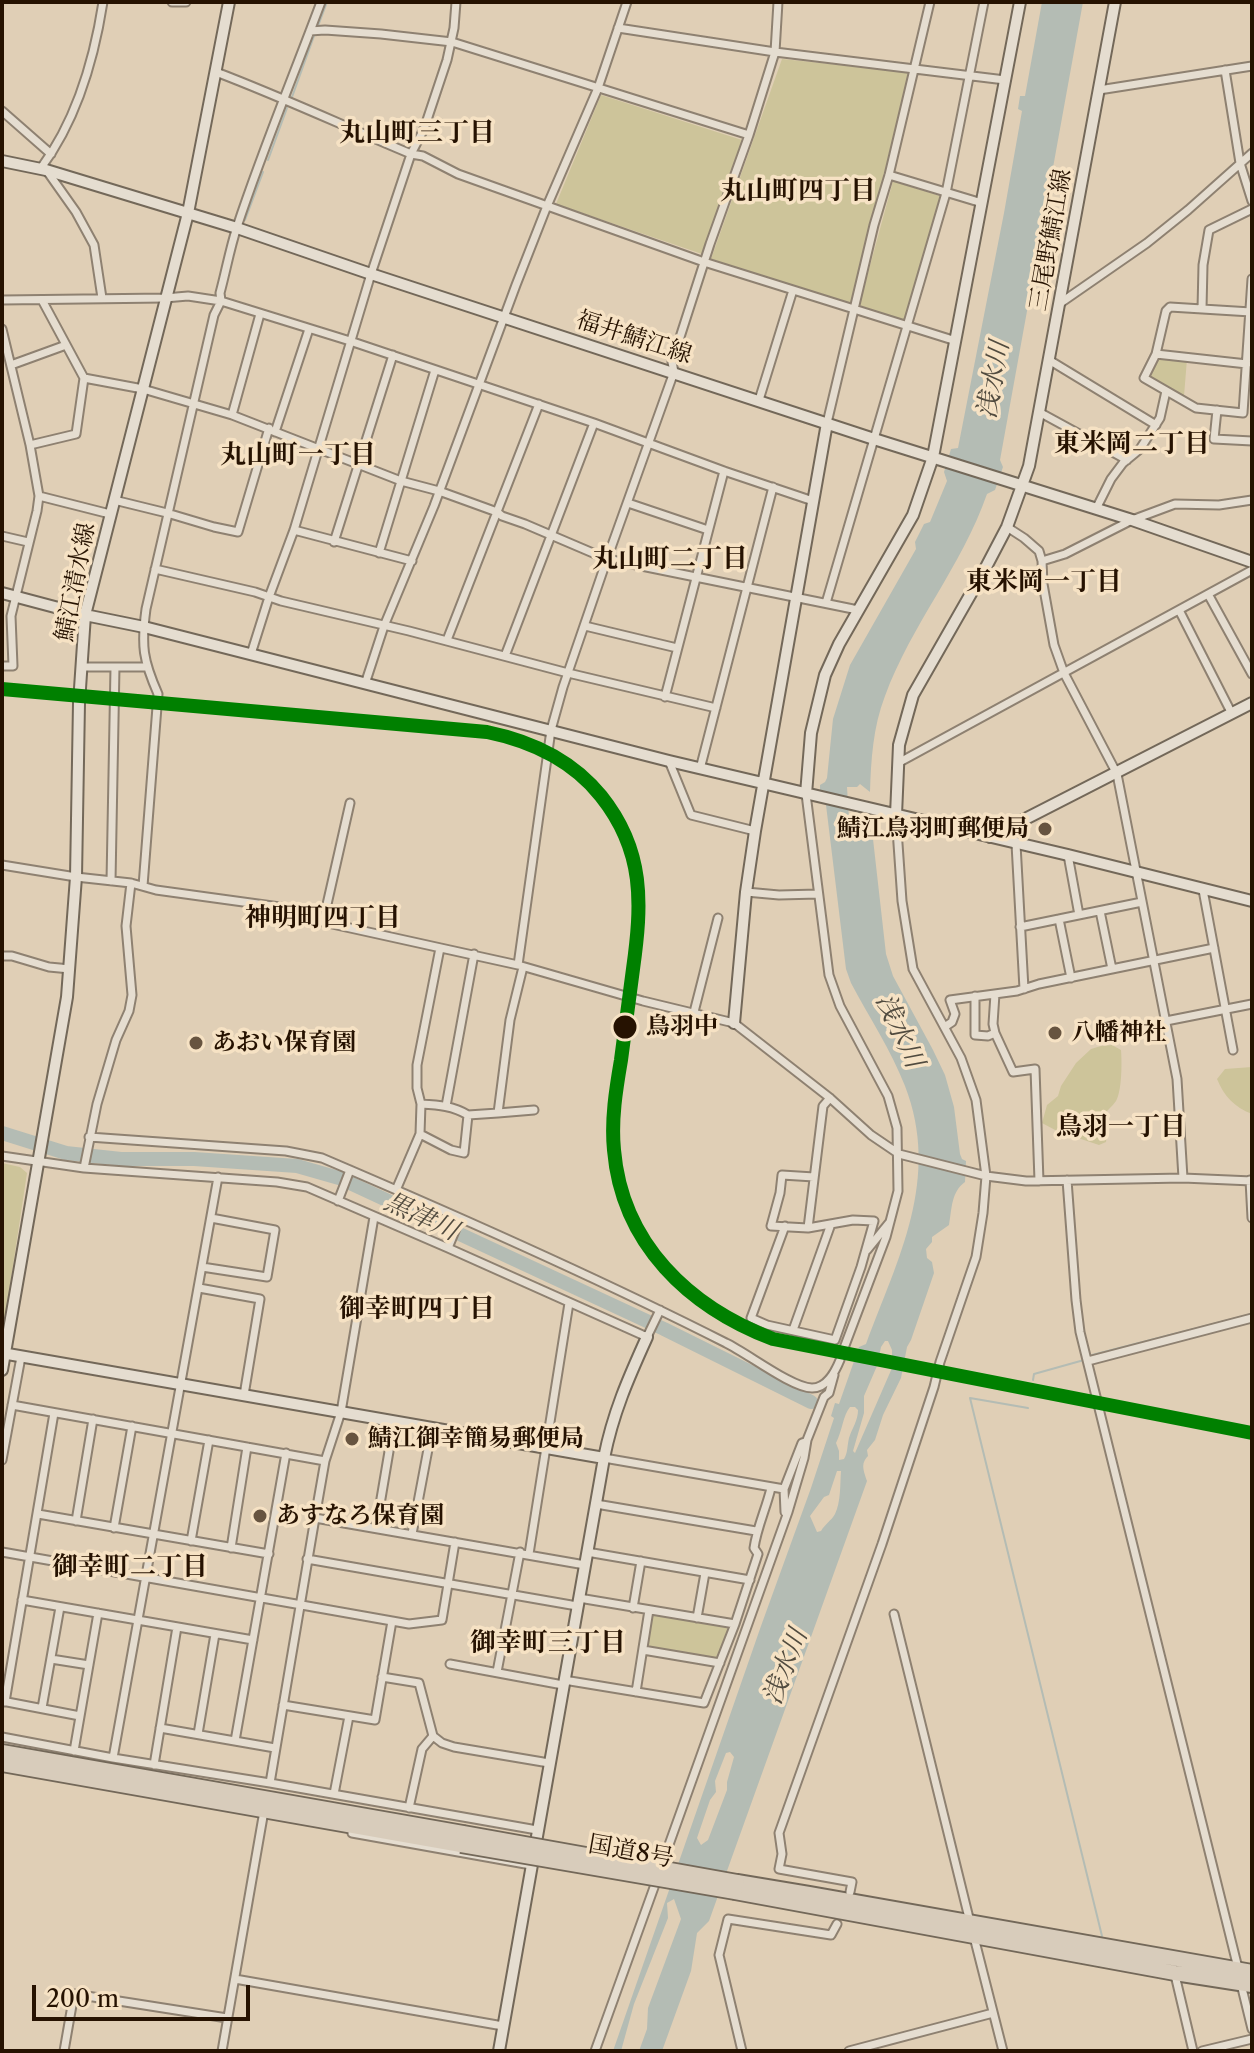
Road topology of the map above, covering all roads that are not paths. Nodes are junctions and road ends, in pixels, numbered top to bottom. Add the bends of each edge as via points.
1 (103, 2) edge
2 (172, 2) edge
3 (186, 2) edge
4 (229, 2) edge
5 (321, 2) edge
6 (456, 2) edge
7 (627, 2) edge
8 (778, 2) edge
9 (930, 2) edge
10 (984, 2) edge
11 (1020, 2) edge
12 (1115, 2) edge
13 (618, 28) junction
14 (310, 31) junction
15 (452, 42) junction
16 (775, 52) junction
17 (1252, 66) edge
18 (913, 69) junction
19 (1225, 70) junction
20 (216, 72) junction
21 (969, 75) junction
22 (1005, 80) junction
23 (598, 88) junction
24 (1099, 90) junction
25 (284, 98) junction
26 (2, 111) edge
27 (749, 135) junction
28 (1252, 153) edge
29 (51, 154) junction
30 (411, 154) junction
31 (2, 161) edge
32 (1240, 163) junction
33 (43, 169) junction
34 (889, 175) junction
35 (946, 193) junction
36 (1252, 201) edge
37 (982, 203) junction
38 (547, 206) junction
39 (1252, 209) edge
40 (188, 213) junction
41 (237, 228) junction
42 (704, 262) junction
43 (371, 274) junction
44 (1252, 279) edge
45 (793, 290) junction
46 (102, 298) junction
47 (165, 298) junction
48 (2, 300) edge
49 (42, 300) junction
50 (221, 301) junction
51 (1059, 304) junction
52 (1202, 309) junction
53 (855, 310) junction
54 (1252, 312) edge
55 (260, 314) junction
56 (504, 317) junction
57 (908, 326) junction
58 (2, 329) edge
59 (309, 329) junction
60 (350, 341) junction
61 (956, 341) junction
62 (66, 345) junction
63 (1156, 354) junction
64 (393, 355) junction
65 (1049, 360) junction
66 (1247, 364) junction
67 (11, 365) junction
68 (435, 370) junction
69 (674, 372) junction
70 (84, 378) junction
71 (480, 384) junction
72 (143, 389) junction
73 (1166, 391) junction
74 (759, 400) junction
75 (193, 403) junction
76 (539, 404) junction
77 (1217, 410) junction
78 (1039, 412) junction
79 (232, 415) junction
80 (594, 423) junction
81 (827, 423) junction
82 (1156, 425) junction
83 (272, 430) junction
84 (874, 439) junction
85 (1252, 441) edge
86 (649, 444) junction
87 (30, 445) junction
88 (319, 449) junction
89 (939, 459) junction
90 (1127, 460) junction
91 (358, 465) junction
92 (724, 471) junction
93 (401, 481) junction
94 (1017, 484) junction
95 (773, 487) junction
96 (439, 491) junction
97 (39, 496) junction
98 (114, 500) junction
99 (1252, 500) edge
100 (813, 501) junction
101 (628, 503) junction
102 (1096, 509) junction
103 (497, 512) junction
104 (167, 513) junction
105 (110, 514) junction
106 (1132, 520) junction
107 (1007, 527) junction
108 (294, 530) junction
109 (708, 530) junction
110 (2, 536) edge
111 (551, 536) junction
112 (28, 542) junction
113 (334, 542) junction
114 (379, 553) junction
115 (607, 559) junction
116 (412, 561) junction
117 (1042, 561) junction
118 (1252, 562) edge
119 (155, 569) junction
120 (1252, 570) edge
121 (696, 577) junction
122 (747, 588) junction
123 (2, 593) edge
124 (1208, 594) junction
125 (16, 596) junction
126 (269, 597) junction
127 (796, 597) junction
128 (826, 603) junction
129 (858, 610) junction
130 (1179, 610) junction
131 (85, 615) junction
132 (384, 626) junction
133 (585, 626) junction
134 (144, 627) junction
135 (447, 640) junction
136 (677, 648) junction
137 (251, 654) junction
138 (505, 656) junction
139 (2, 666) edge
140 (82, 667) junction
141 (115, 667) junction
142 (146, 667) junction
143 (568, 673) junction
144 (1064, 673) junction
145 (1252, 674) edge
146 (365, 684) junction
147 (665, 697) junction
148 (1252, 703) edge
149 (716, 708) junction
150 (1232, 714) junction
151 (551, 730) junction
152 (669, 761) junction
153 (898, 763) junction
154 (700, 769) junction
155 (1117, 774) junction
156 (764, 784) junction
157 (806, 794) junction
158 (350, 803) dead end
159 (893, 814) junction
160 (755, 831) junction
161 (990, 837) junction
162 (1016, 844) junction
163 (1068, 855) junction
164 (2, 865) edge
165 (1136, 873) junction
166 (76, 877) junction
167 (111, 881) junction
168 (131, 883) junction
169 (143, 886) junction
170 (1203, 890) junction
171 (746, 892) junction
172 (818, 894) junction
173 (1252, 901) edge
174 (1142, 902) junction
175 (1100, 911) junction
176 (1079, 915) junction
177 (718, 918) dead end
178 (1059, 919) junction
179 (323, 922) junction
180 (1020, 927) junction
181 (440, 948) junction
182 (1214, 948) junction
183 (474, 954) junction
184 (2, 956) edge
185 (1154, 961) junction
186 (520, 966) junction
187 (70, 969) junction
188 (1112, 969) junction
189 (1071, 978) junction
190 (1024, 989) junction
191 (995, 994) junction
192 (975, 996) junction
193 (1252, 1004) edge
194 (1225, 1009) junction
195 (694, 1012) junction
196 (1166, 1021) junction
197 (734, 1023) junction
198 (946, 1026) junction
199 (995, 1033) junction
200 (1233, 1050) dead end
201 (830, 1098) junction
202 (421, 1104) junction
203 (446, 1106) junction
204 (534, 1110) dead end
205 (498, 1113) junction
206 (468, 1115) junction
207 (420, 1134) junction
208 (89, 1137) junction
209 (899, 1154) junction
210 (2, 1156) edge
211 (38, 1163) junction
212 (84, 1168) junction
213 (350, 1170) junction
214 (986, 1176) junction
215 (218, 1177) junction
216 (814, 1177) junction
217 (1183, 1178) junction
218 (1067, 1180) junction
219 (1251, 1180) edge
220 (1039, 1181) junction
221 (396, 1190) junction
222 (338, 1201) junction
223 (374, 1217) junction
224 (211, 1218) junction
225 (1252, 1218) edge
226 (460, 1219) junction
227 (891, 1221) junction
228 (831, 1224) junction
229 (785, 1226) junction
230 (808, 1228) junction
231 (448, 1248) junction
232 (866, 1252) junction
233 (202, 1267) junction
234 (199, 1288) junction
235 (569, 1303) junction
236 (660, 1310) junction
237 (1252, 1318) edge
238 (793, 1330) junction
239 (647, 1337) junction
240 (844, 1348) dead end
241 (3, 1354) edge
242 (21, 1357) junction
243 (840, 1360) dead end
244 (1088, 1361) junction
245 (2, 1370) edge
246 (835, 1372) junction
247 (180, 1384) junction
248 (244, 1395) junction
249 (12, 1405) junction
250 (341, 1412) junction
251 (54, 1413) junction
252 (93, 1419) junction
253 (394, 1422) junction
254 (132, 1426) junction
255 (432, 1428) junction
256 (171, 1433) junction
257 (209, 1440) junction
258 (807, 1440) junction
259 (247, 1447) junction
260 (547, 1449) junction
261 (286, 1453) junction
262 (604, 1458) junction
263 (2, 1460) edge
264 (325, 1461) junction
265 (771, 1488) junction
266 (784, 1489) junction
267 (596, 1504) junction
268 (38, 1514) junction
269 (315, 1518) junction
270 (785, 1520) junction
271 (76, 1521) junction
272 (114, 1528) junction
273 (376, 1528) junction
274 (756, 1531) junction
275 (154, 1534) junction
276 (412, 1534) junction
277 (191, 1541) junction
278 (455, 1542) junction
279 (231, 1548) junction
280 (2, 1552) edge
281 (587, 1552) junction
282 (525, 1553) junction
283 (269, 1554) junction
284 (30, 1557) junction
285 (307, 1559) junction
286 (641, 1561) junction
287 (585, 1565) junction
288 (705, 1573) junction
289 (145, 1576) junction
290 (750, 1580) junction
291 (448, 1584) junction
292 (512, 1596) junction
293 (261, 1597) junction
294 (22, 1600) junction
295 (578, 1602) junction
296 (300, 1604) junction
297 (60, 1607) junction
298 (633, 1608) junction
299 (649, 1610) junction
300 (98, 1613) junction
301 (894, 1614) dead end
302 (697, 1618) junction
303 (138, 1620) junction
304 (392, 1621) junction
305 (735, 1624) junction
306 (177, 1627) junction
307 (215, 1634) junction
308 (253, 1640) junction
309 (643, 1650) junction
310 (51, 1659) junction
311 (720, 1663) junction
312 (450, 1664) dead end
313 (89, 1665) junction
314 (497, 1672) junction
315 (382, 1677) junction
316 (564, 1682) junction
317 (636, 1692) junction
318 (3, 1702) edge
319 (283, 1705) junction
320 (42, 1708) junction
321 (80, 1716) junction
322 (349, 1716) junction
323 (160, 1728) junction
324 (198, 1734) junction
325 (433, 1736) junction
326 (2, 1737) edge
327 (235, 1741) junction
328 (275, 1748) junction
329 (74, 1751) junction
330 (2, 1752) edge
331 (113, 1758) junction
332 (549, 1763) junction
333 (2, 1764) edge
334 (154, 1765) junction
335 (270, 1783) junction
336 (334, 1794) junction
337 (409, 1808) junction
338 (263, 1814) junction
339 (537, 1830) junction
340 (462, 1839) junction
341 (531, 1865) junction
342 (850, 1892) dead end
343 (837, 1924) dead end
344 (972, 1929) junction
345 (1175, 1973) junction
346 (1246, 1977) edge
347 (235, 1979) junction
348 (993, 2013) junction
349 (227, 2018) junction
350 (503, 2026) junction
351 (1252, 2029) edge
352 (1252, 2039) edge
353 (64, 2051) edge
354 (222, 2051) edge
355 (499, 2051) edge
356 (595, 2051) edge
357 (742, 2051) edge
358 (849, 2051) edge
359 (1003, 2051) edge
360 (1193, 2051) edge
361 (1202, 2051) edge

1 - 29 street via 87,75
2 - 3 street
4 - 20 street, 鯖江清水線
5 - 14 street
6 - 15 street
7 - 13 street
8 - 16 street
9 - 18 street
10 - 21 street
11 - 22 street
12 - 24 street, 三尾野鯖江線
13 - 16 street
13 - 23 street
14 - 15 street
14 - 25 street
15 - 23 street
15 - 30 street
16 - 18 street
16 - 27 street
17 - 19 street
18 - 21 street
18 - 34 street
19 - 24 street
19 - 32 street
20 - 25 street
20 - 40 street, 鯖江清水線
21 - 22 street
21 - 35 street
22 - 37 street
23 - 27 street
23 - 38 street
24 - 51 street, 三尾野鯖江線
25 - 30 street
25 - 41 street
26 - 29 street
27 - 42 street
28 - 32 street
29 - 33 street
30 - 38 street
30 - 43 street
31 - 33 street, 福井鯖江線
32 - 36 street
32 - 51 street via 1147,243
33 - 40 street, 福井鯖江線
33 - 46 street via 94,245
34 - 35 street
34 - 53 street
35 - 37 street
35 - 57 street
37 - 61 street
38 - 42 street
38 - 56 street
39 - 52 street via 1209,230
40 - 41 street, 福井鯖江線
40 - 47 street, 鯖江清水線
41 - 43 street, 福井鯖江線
41 - 50 street
42 - 45 street
42 - 69 street via 672,362
43 - 56 street, 福井鯖江線
43 - 60 street
44 - 54 street
45 - 53 street
45 - 74 street
46 - 47 street
46 - 49 street
47 - 50 street
47 - 72 street, 鯖江清水線
48 - 49 street
49 - 62 street
50 - 55 street
50 - 75 street
51 - 65 street, 三尾野鯖江線
52 - 54 street
52 - 63 street via 1170,307
53 - 57 street
53 - 81 street
54 - 66 street
55 - 59 street
55 - 79 street
56 - 69 street, 福井鯖江線
56 - 71 street
57 - 61 street
57 - 84 street
58 - 67 street
59 - 60 street
59 - 83 street
60 - 64 street
60 - 88 street
61 - 89 street
62 - 67 street
62 - 70 street
63 - 66 street
63 - 73 street via 1144,378
64 - 68 street
64 - 91 street
65 - 78 street, 三尾野鯖江線
65 - 82 street
66 - 77 street via 1243,413
67 - 87 street
68 - 71 street
68 - 93 street
69 - 74 street, 福井鯖江線
69 - 86 street
70 - 72 street
70 - 87 street via 76,434
71 - 76 street
71 - 96 street
72 - 75 street
72 - 98 street, 鯖江清水線
73 - 77 street via 1196,408
73 - 82 street
74 - 81 street, 福井鯖江線
75 - 79 street
75 - 104 street
76 - 80 street
76 - 103 street
77 - 85 street via 1214,439
78 - 90 street
78 - 94 street, 三尾野鯖江線 via 1029,466
79 - 83 street
80 - 86 street
80 - 111 street
81 - 84 street, 福井鯖江線
81 - 100 street
82 - 90 street
83 - 88 street
83 - 104 street via 238,532
84 - 89 street, 福井鯖江線
84 - 128 street
86 - 92 street
86 - 101 street
87 - 97 street
88 - 91 street
88 - 108 street
89 - 94 street, 福井鯖江線
89 - 129 street
90 - 102 street
91 - 93 street
91 - 113 street
92 - 95 street
92 - 109 street
93 - 96 street
93 - 114 street
94 - 102 street, 福井鯖江線
94 - 107 street, 三尾野鯖江線
95 - 100 street
95 - 122 street
96 - 103 street
96 - 116 street
97 - 105 street
97 - 112 street
98 - 104 street
98 - 105 street, 鯖江清水線
99 - 106 street via 1175,504
100 - 127 street
101 - 109 street
101 - 115 street
102 - 106 street, 福井鯖江線
103 - 111 street
103 - 135 street
104 - 119 street
105 - 131 street, 鯖江清水線
106 - 117 street
106 - 118 street, 福井鯖江線
107 - 117 street via 1039,551
107 - 153 street, 三尾野鯖江線 via 913,695
108 - 113 street
108 - 126 street
109 - 121 street
110 - 112 street
111 - 115 street
111 - 138 street
112 - 125 street
113 - 114 street
114 - 116 street
115 - 121 street
115 - 133 street
116 - 132 street
117 - 144 street via 1054,645
119 - 126 street
119 - 134 street
120 - 124 street
121 - 122 street
121 - 136 street
122 - 127 street
122 - 149 street
123 - 125 street
124 - 130 street
124 - 145 street
125 - 131 street
125 - 139 street via 11,616 13,666
126 - 132 street
126 - 137 street
127 - 128 street
127 - 156 street
128 - 129 street
129 - 157 street via 825,675 811,733
130 - 144 street
130 - 150 street
131 - 134 street
131 - 140 street, 鯖江清水線
132 - 135 street
132 - 146 street
133 - 136 street
133 - 143 street
134 - 137 street
134 - 142 street
135 - 138 street
136 - 147 street
137 - 146 street
138 - 143 street
140 - 141 street
140 - 166 street, 鯖江清水線
141 - 142 street
141 - 167 street
142 - 169 street via 158,694
143 - 147 street
143 - 151 street
144 - 153 street
144 - 155 street
146 - 151 street
147 - 149 street
148 - 150 street
149 - 154 street
150 - 155 street
151 - 152 street
151 - 186 street
152 - 154 street
152 - 160 street via 691,815
153 - 159 street, 三尾野鯖江線
154 - 156 street
155 - 161 street
155 - 165 street
156 - 157 street
156 - 160 street
157 - 159 street
157 - 172 street
158 - 179 street
159 - 161 street
159 - 198 street via 910,956
160 - 171 street
161 - 162 street
162 - 163 street
162 - 180 street
163 - 165 street
163 - 176 street
164 - 166 street
165 - 170 street
165 - 174 street
166 - 167 street
166 - 187 street, 鯖江清水線
167 - 168 street
168 - 169 street
168 - 208 street via 126,926 132,995
169 - 179 street via 287,908
170 - 173 street
170 - 182 street
171 - 172 street
171 - 197 street
172 - 209 street via 834,991 888,1096
174 - 175 street
174 - 185 street
175 - 176 street
175 - 188 street
176 - 178 street
177 - 195 street
178 - 180 street
178 - 189 street
179 - 181 street
180 - 190 street
181 - 183 street
181 - 202 street via 417,1065
182 - 185 street
182 - 194 street
183 - 186 street
183 - 203 street
184 - 187 street
185 - 188 street
185 - 196 street
186 - 195 street
186 - 205 street
187 - 211 street, 鯖江清水線
188 - 189 street
189 - 190 street
190 - 191 street
191 - 192 street
191 - 199 street
192 - 198 street via 950,1000 955,1014
192 - 199 street via 975,1035
193 - 194 street
194 - 196 street
194 - 200 street
195 - 197 street
196 - 217 street via 1177,1079
197 - 201 street
198 - 214 street via 976,1100
199 - 220 street via 1013,1072 1035,1069
201 - 209 street
201 - 216 street via 823,1106
202 - 203 street
202 - 207 street
203 - 206 street
204 - 205 street
205 - 206 street
206 - 207 street via 464,1153
207 - 221 street
208 - 212 street
208 - 213 street via 300,1153
209 - 214 street
209 - 227 street
210 - 211 street
211 - 212 street
211 - 241 street, 鯖江清水線
212 - 215 street
213 - 221 street
213 - 222 street
214 - 220 street
214 - 342 street via 976,1257 779,1833 779,1869 852,1882
215 - 222 street via 307,1187
215 - 224 street
216 - 229 street via 782,1175 771,1226
216 - 230 street
217 - 218 street
217 - 219 street
218 - 220 street
218 - 244 street via 1076,1300
219 - 225 street
221 - 226 street
222 - 223 street
223 - 231 street
223 - 250 street
224 - 233 street
224 - 233 street via 275,1230 267,1277
226 - 231 street
226 - 236 street
227 - 232 street
227 - 240 street
228 - 230 street
228 - 232 street via 874,1221
228 - 238 street
229 - 230 street
229 - 238 street via 751,1318
231 - 235 street
232 - 238 street via 835,1340
233 - 234 street
234 - 247 street
234 - 248 street via 260,1299
235 - 239 street
235 - 260 street
236 - 239 street
236 - 246 street via 797,1385 820,1387
237 - 244 street
239 - 262 street via 615,1413
241 - 242 street
241 - 245 street, 鯖江清水線
242 - 247 street
242 - 249 street
243 - 246 street
244 - 346 street
246 - 258 street
247 - 248 street
247 - 256 street
248 - 250 street
249 - 251 street
249 - 263 street
250 - 253 street
250 - 264 street
251 - 252 street
251 - 268 street
252 - 254 street
252 - 271 street
253 - 255 street
253 - 273 street
254 - 256 street
254 - 272 street
255 - 260 street
255 - 276 street
256 - 257 street
256 - 275 street
257 - 259 street
257 - 277 street
258 - 266 street
258 - 270 street
259 - 261 street
259 - 279 street
260 - 262 street
260 - 282 street
261 - 264 street
261 - 283 street
262 - 265 street
262 - 267 street
264 - 269 street
265 - 266 street
265 - 274 street
266 - 270 street
267 - 274 street
267 - 281 street
268 - 271 street
268 - 284 street
269 - 273 street
269 - 285 street
270 - 356 street
271 - 272 street
272 - 275 street
273 - 276 street
274 - 290 street via 758,1554
275 - 277 street
275 - 289 street
276 - 278 street
277 - 279 street
278 - 282 street
278 - 291 street
279 - 283 street
280 - 284 street
281 - 286 street
281 - 287 street
282 - 287 street
282 - 292 street
283 - 293 street
284 - 289 street
284 - 294 street
285 - 291 street
285 - 296 street
286 - 288 street
286 - 298 street
287 - 295 street
288 - 290 street
288 - 302 street
289 - 293 street
289 - 303 street
290 - 305 street
291 - 292 street
291 - 304 street via 442,1620
292 - 295 street
292 - 314 street
293 - 296 street
293 - 308 street
294 - 297 street
294 - 318 street
295 - 298 street
295 - 316 street
296 - 304 street
296 - 319 street
297 - 300 street
297 - 310 street
298 - 299 street
299 - 302 street
299 - 309 street
300 - 303 street
300 - 313 street
301 - 344 street
302 - 305 street
303 - 306 street
303 - 331 street
304 - 315 street
305 - 311 street
306 - 307 street
306 - 323 street
307 - 308 street
307 - 324 street
308 - 327 street
309 - 311 street
309 - 317 street
310 - 313 street
310 - 320 street
311 - 317 street via 704,1703
312 - 314 street
313 - 321 street
314 - 316 street
315 - 322 street via 375,1720
315 - 325 street via 419,1683
316 - 317 street
316 - 332 street
318 - 320 street
319 - 322 street
319 - 328 street
320 - 321 street
321 - 329 street
322 - 336 street
323 - 324 street
323 - 334 street
324 - 327 street
325 - 332 street via 454,1747
325 - 337 street via 422,1749
326 - 329 street
327 - 328 street
328 - 335 street
329 - 331 street
330 - 340 highway, 国道8号
331 - 334 street
332 - 339 street
333 - 338 highway, 国道8号
334 - 335 street
335 - 336 street
336 - 337 street
337 - 339 street
338 - 340 highway, 国道8号
338 - 341 street
338 - 347 street
339 - 341 street
340 - 344 highway, 国道8号, bridge via 736,1887 824,1896
341 - 350 street
343 - 357 street via 831,1935 728,1919 719,1955
344 - 345 highway, 国道8号
344 - 346 highway, 国道8号
344 - 348 street
345 - 346 highway, 国道8号
345 - 360 street
346 - 351 street
347 - 349 street
347 - 350 street
348 - 358 street
348 - 359 street
349 - 353 street via 74,1994
349 - 354 street
350 - 355 street
352 - 361 street

